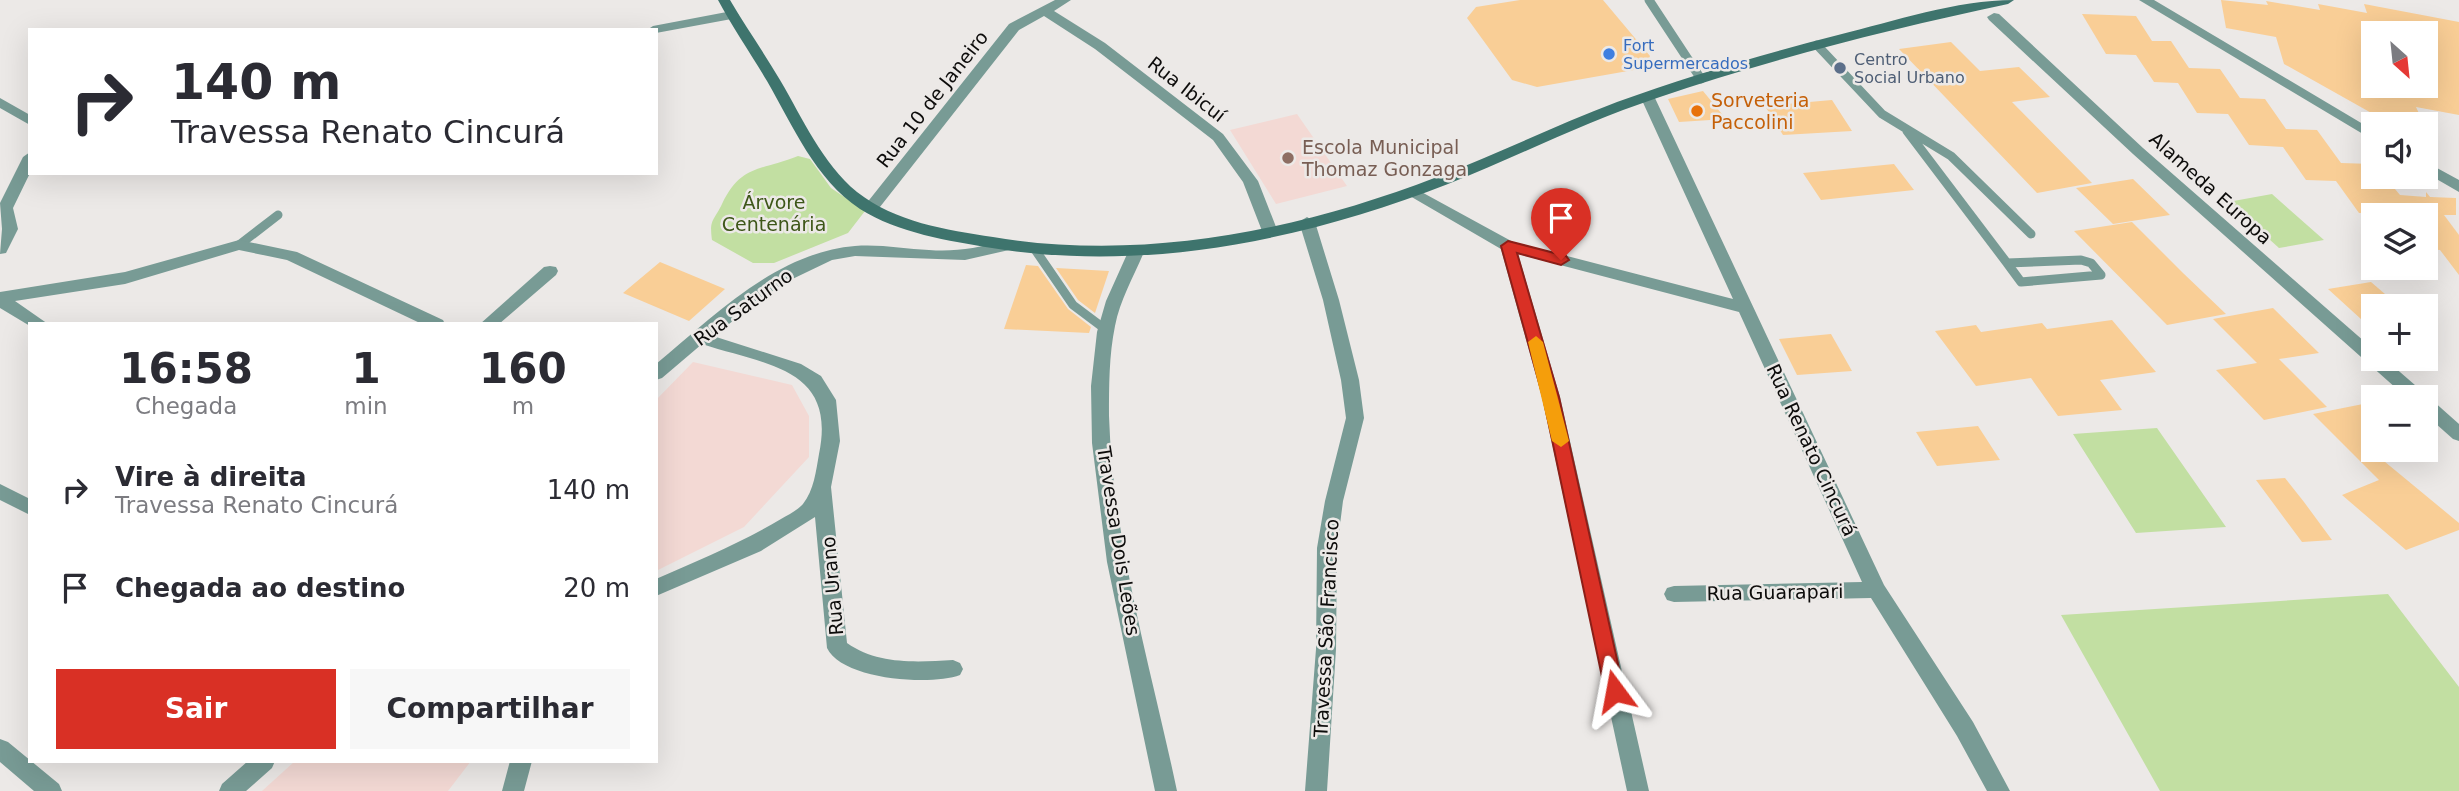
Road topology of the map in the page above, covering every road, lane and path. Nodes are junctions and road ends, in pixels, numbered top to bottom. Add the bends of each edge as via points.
1 (724, 0) edge
2 (1065, 0) edge
3 (1649, 0) edge
4 (2008, 0) edge
5 (2145, 0) edge
6 (1982, 5) junction
7 (1043, 10) junction
8 (732, 15) junction
9 (1994, 17) joint
10 (658, 29) edge
11 (1817, 45) junction
12 (1701, 79) junction
13 (1647, 96) junction
14 (0, 102) edge
15 (28, 120) edge
16 (2361, 129) edge
17 (1907, 131) junction
18 (28, 161) edge
19 (2438, 174) edge
20 (2459, 187) edge
21 (1411, 192) junction
22 (871, 208) junction
23 (278, 215) dead end
24 (1307, 222) junction
25 (1270, 232) junction
26 (2031, 234) dead end
27 (239, 245) junction
28 (1003, 246) junction
29 (1508, 246) junction
30 (0, 249) edge
31 (1036, 251) junction
32 (1136, 252) junction
33 (2007, 263) junction
34 (550, 271) dead end
35 (0, 299) edge
36 (1748, 309) junction
37 (37, 322) edge
38 (433, 322) edge
39 (490, 322) edge
40 (1105, 329) junction
41 (701, 338) junction
42 (658, 372) edge
43 (2403, 385) edge
44 (2438, 416) edge
45 (2459, 434) edge
46 (822, 487) junction
47 (0, 491) edge
48 (28, 507) edge
49 (658, 587) edge
50 (1876, 590) junction
51 (1674, 594) dead end
52 (953, 669) dead end
53 (0, 749) edge
54 (262, 763) edge
55 (520, 763) edge
56 (51, 791) edge
57 (230, 791) edge
58 (513, 791) edge
59 (1166, 791) edge
60 (1316, 791) edge
61 (1638, 791) edge
62 (1999, 791) edge

1 - 8 main road
2 - 7 street, Rua 10 de Janeiro
3 - 12 lane
4 - 6 main road
5 - 16 street
6 - 9 lane, Alameda Europa
6 - 11 main road
7 - 22 street, Rua 10 de Janeiro via 1014,26
7 - 25 street, Rua Ibicuí via 1100,46 1218,136 1250,181
8 - 10 street
8 - 22 main road via 819,159
9 - 43 street, Alameda Europa
11 - 12 main road
11 - 17 lane via 1882,114
12 - 13 main road
13 - 21 main road
13 - 36 street, Rua Renato Cincurá
14 - 15 street
17 - 26 lane via 1951,156
17 - 33 lane
18 - 30 street via 5,208 10,229
19 - 20 street
21 - 24 main road
21 - 29 street
22 - 28 main road via 925,228
23 - 27 lane
24 - 25 main road
24 - 60 street, Travessa São Francisco via 1331,300 1355,418 1327,548 1326,649
25 - 32 main road
27 - 35 street via 125,278
27 - 38 street via 291,256
28 - 31 main road
28 - 41 street, Rua Saturno via 983,254 939,258 854,251 827,257 776,280
29 - 36 street
29 - 61 street via 1551,397
31 - 32 main road
31 - 40 lane via 1074,308
32 - 40 street, Travessa Dois Leões
33 - 33 lane via 2081,260 2091,263 2101,275 2021,282
34 - 39 street
35 - 37 street
36 - 50 street, Rua Renato Cincurá
40 - 59 street, Travessa Dois Leões via 1101,421 1108,494
41 - 42 street, Rua Saturno
41 - 46 street, Rua Urano via 795,368 815,381 827,400 830,417 831,441
44 - 45 street
46 - 49 street, Rua Urano via 809,511 754,545
46 - 52 street, Rua Urano via 837,648 862,661 907,671
47 - 48 street
50 - 51 street, Rua Guarapari
50 - 62 street, Rua Renato Cincurá
53 - 56 street
54 - 57 street
55 - 58 street

